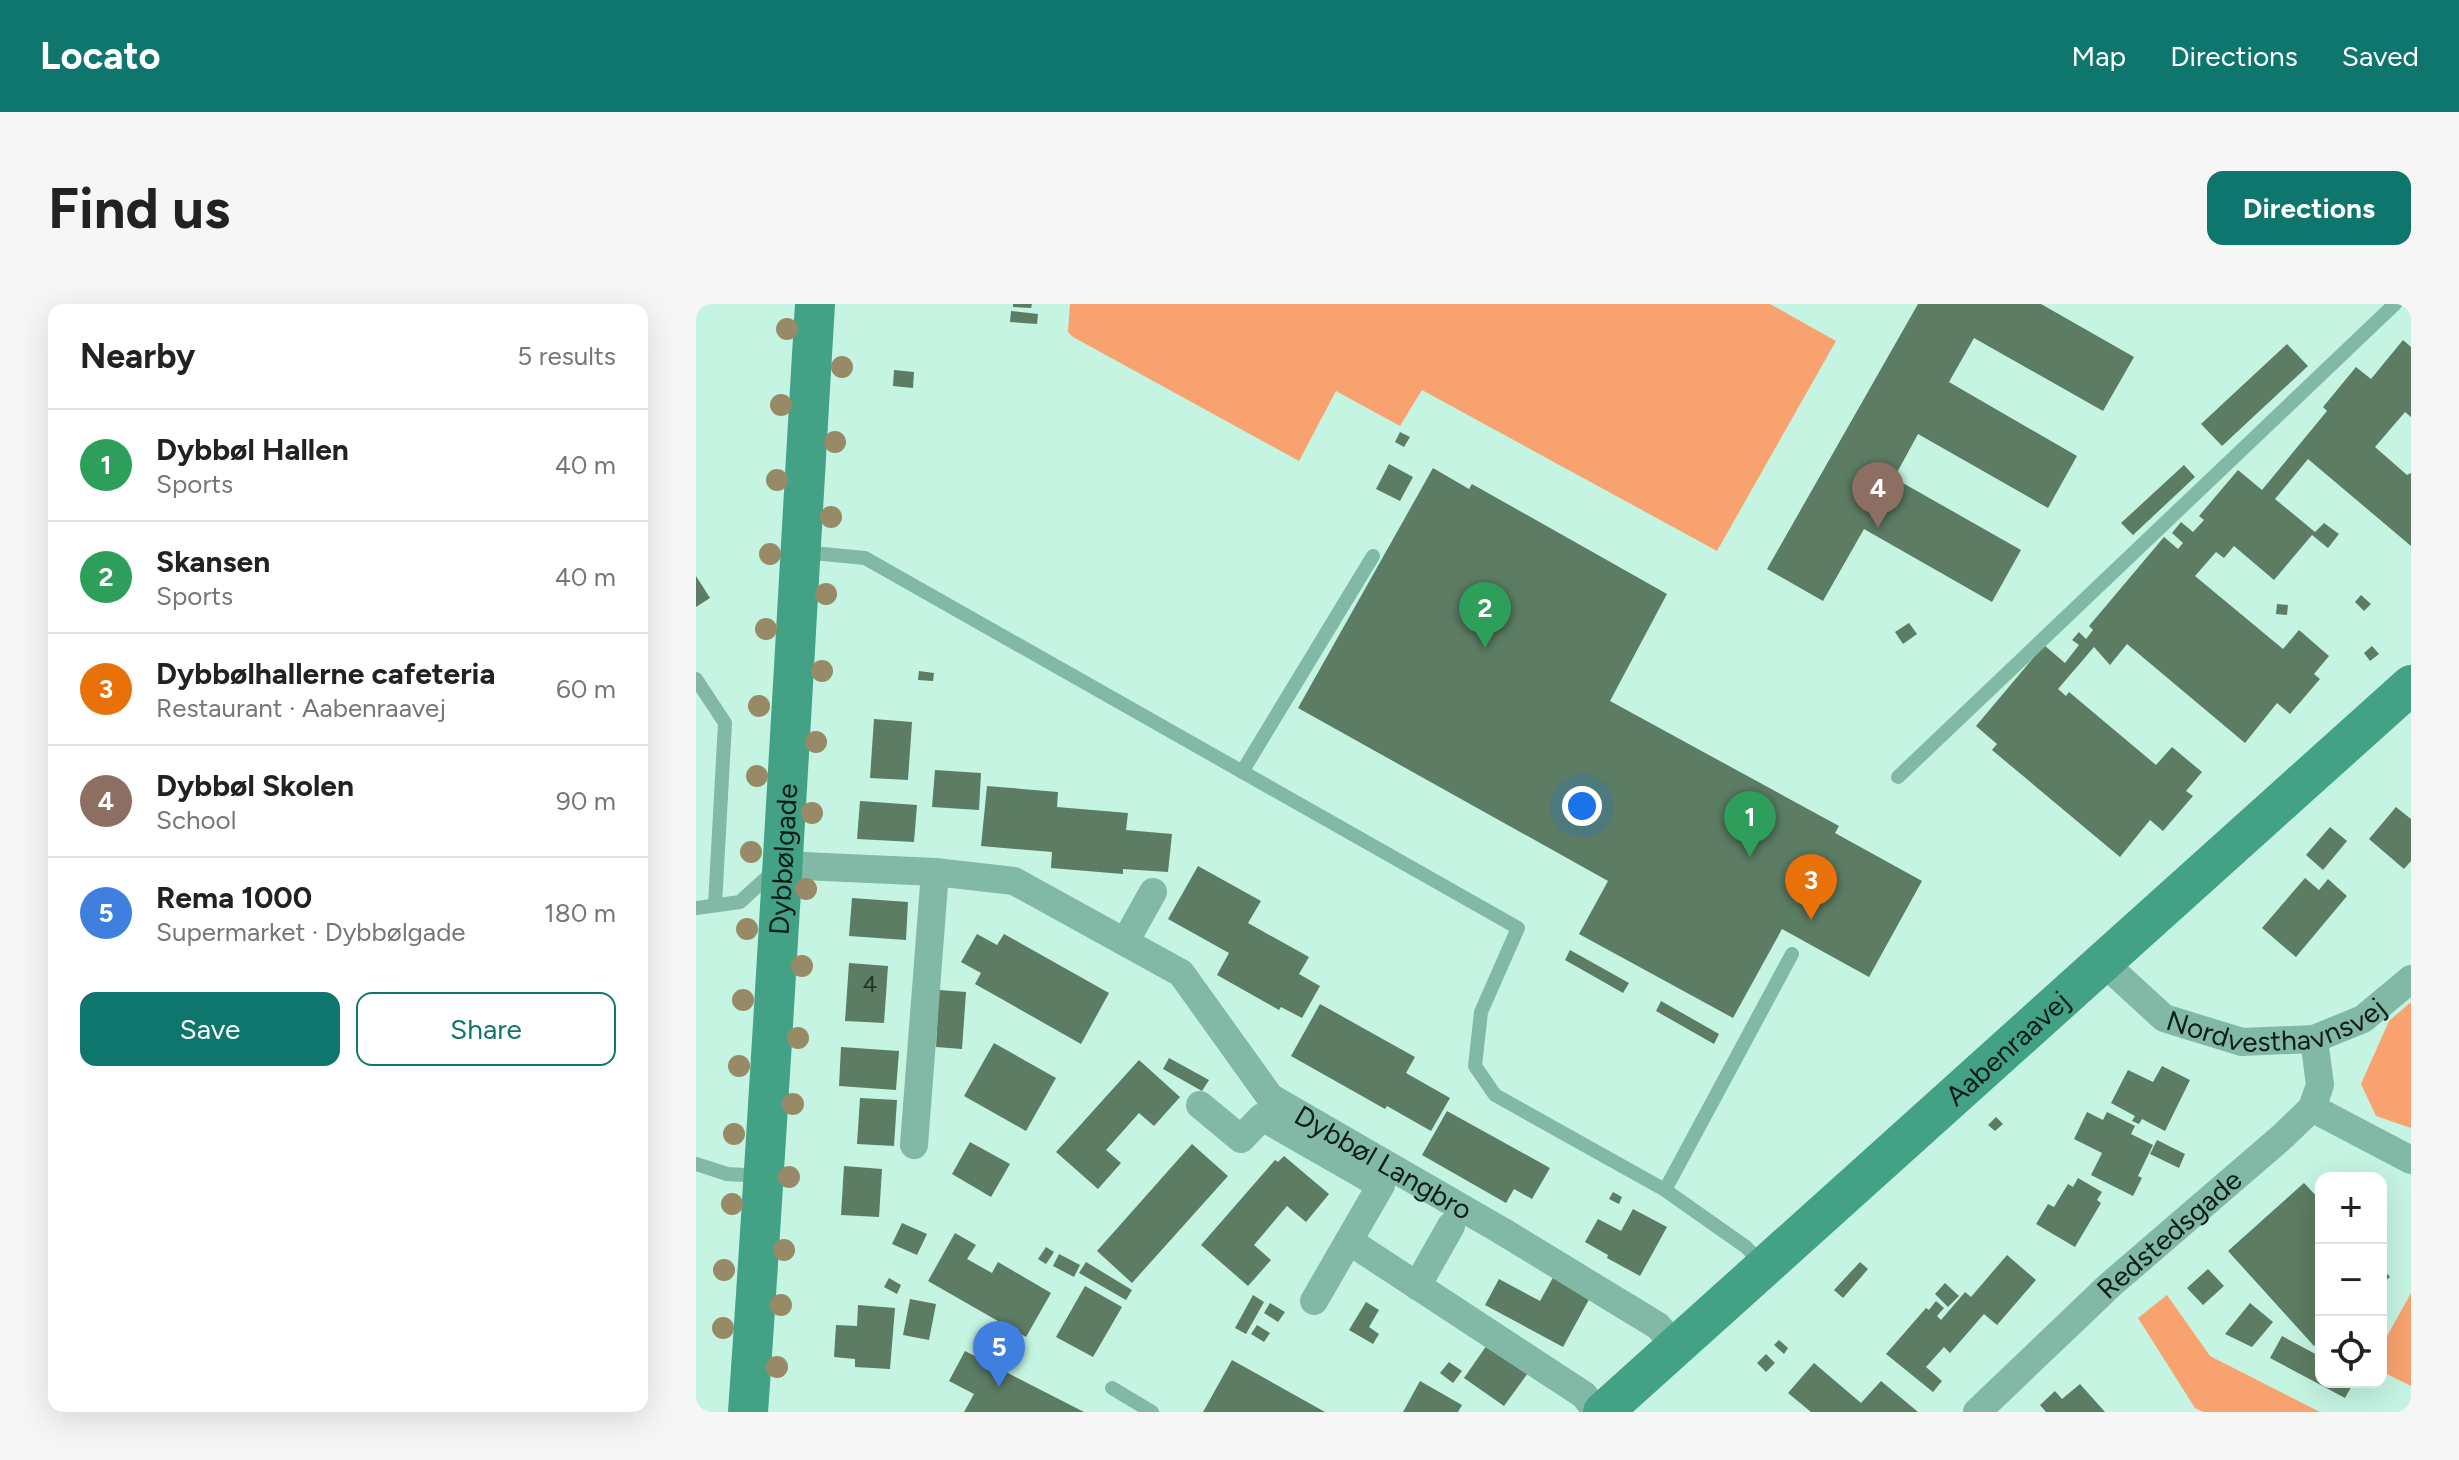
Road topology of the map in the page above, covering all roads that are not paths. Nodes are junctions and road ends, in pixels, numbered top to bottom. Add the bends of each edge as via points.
1 (815, 304) edge
2 (2395, 304) edge
3 (800, 552) junction
4 (1373, 556) dead end
5 (696, 679) edge
6 (2411, 685) edge
7 (1242, 772) junction
8 (1898, 777) dead end
9 (781, 865) junction
10 (935, 872) junction
11 (1153, 892) dead end
12 (715, 905) junction
13 (696, 908) edge
14 (1125, 942) junction
15 (1792, 954) dead end
16 (2103, 962) junction
17 (2411, 979) edge
18 (2314, 1039) junction
19 (1200, 1105) dead end
20 (2312, 1108) junction
21 (914, 1145) dead end
22 (2411, 1160) edge
23 (696, 1164) edge
24 (766, 1176) junction
25 (1665, 1190) junction
26 (1451, 1226) dead end
27 (1349, 1241) junction
28 (1764, 1267) junction
29 (1417, 1286) junction
30 (1314, 1301) dead end
31 (1676, 1347) junction
32 (1112, 1388) dead end
33 (748, 1412) edge
34 (1152, 1412) edge
35 (1600, 1412) edge
36 (1977, 1412) edge

1 - 3 street, Dybbølgade
2 - 8 lane
3 - 7 lane via 865,558
3 - 9 street, Dybbølgade
4 - 7 lane
5 - 12 lane via 725,723
6 - 16 street, Aabenraavej
7 - 25 lane via 1518,928 1481,1012 1475,1066 1495,1095
9 - 10 street, Dybbøl Langbro
9 - 12 lane via 740,902
9 - 24 street, Dybbølgade
10 - 14 street, Dybbøl Langbro via 1014,881
10 - 21 street
11 - 14 street
12 - 13 lane
14 - 31 street, Dybbøl Langbro via 1181,973 1270,1097 1658,1326
15 - 25 lane
16 - 18 street, Nordvesthavnsvej via 2164,1018 2242,1042
16 - 28 street, Aabenraavej
17 - 18 street, Nordvesthavnsvej via 2363,1019
18 - 20 street via 2320,1085
19 - 27 street via 1241,1139 1262,1117 1381,1185
20 - 22 street
20 - 36 street, Redstedsgade via 2110,1285
23 - 24 lane via 727,1174
24 - 33 street, Dybbølgade
25 - 28 lane via 1746,1247
26 - 29 street
27 - 29 street
27 - 30 street
28 - 31 street, Aabenraavej
29 - 35 street via 1584,1395
31 - 35 street, Aabenraavej
32 - 34 lane

